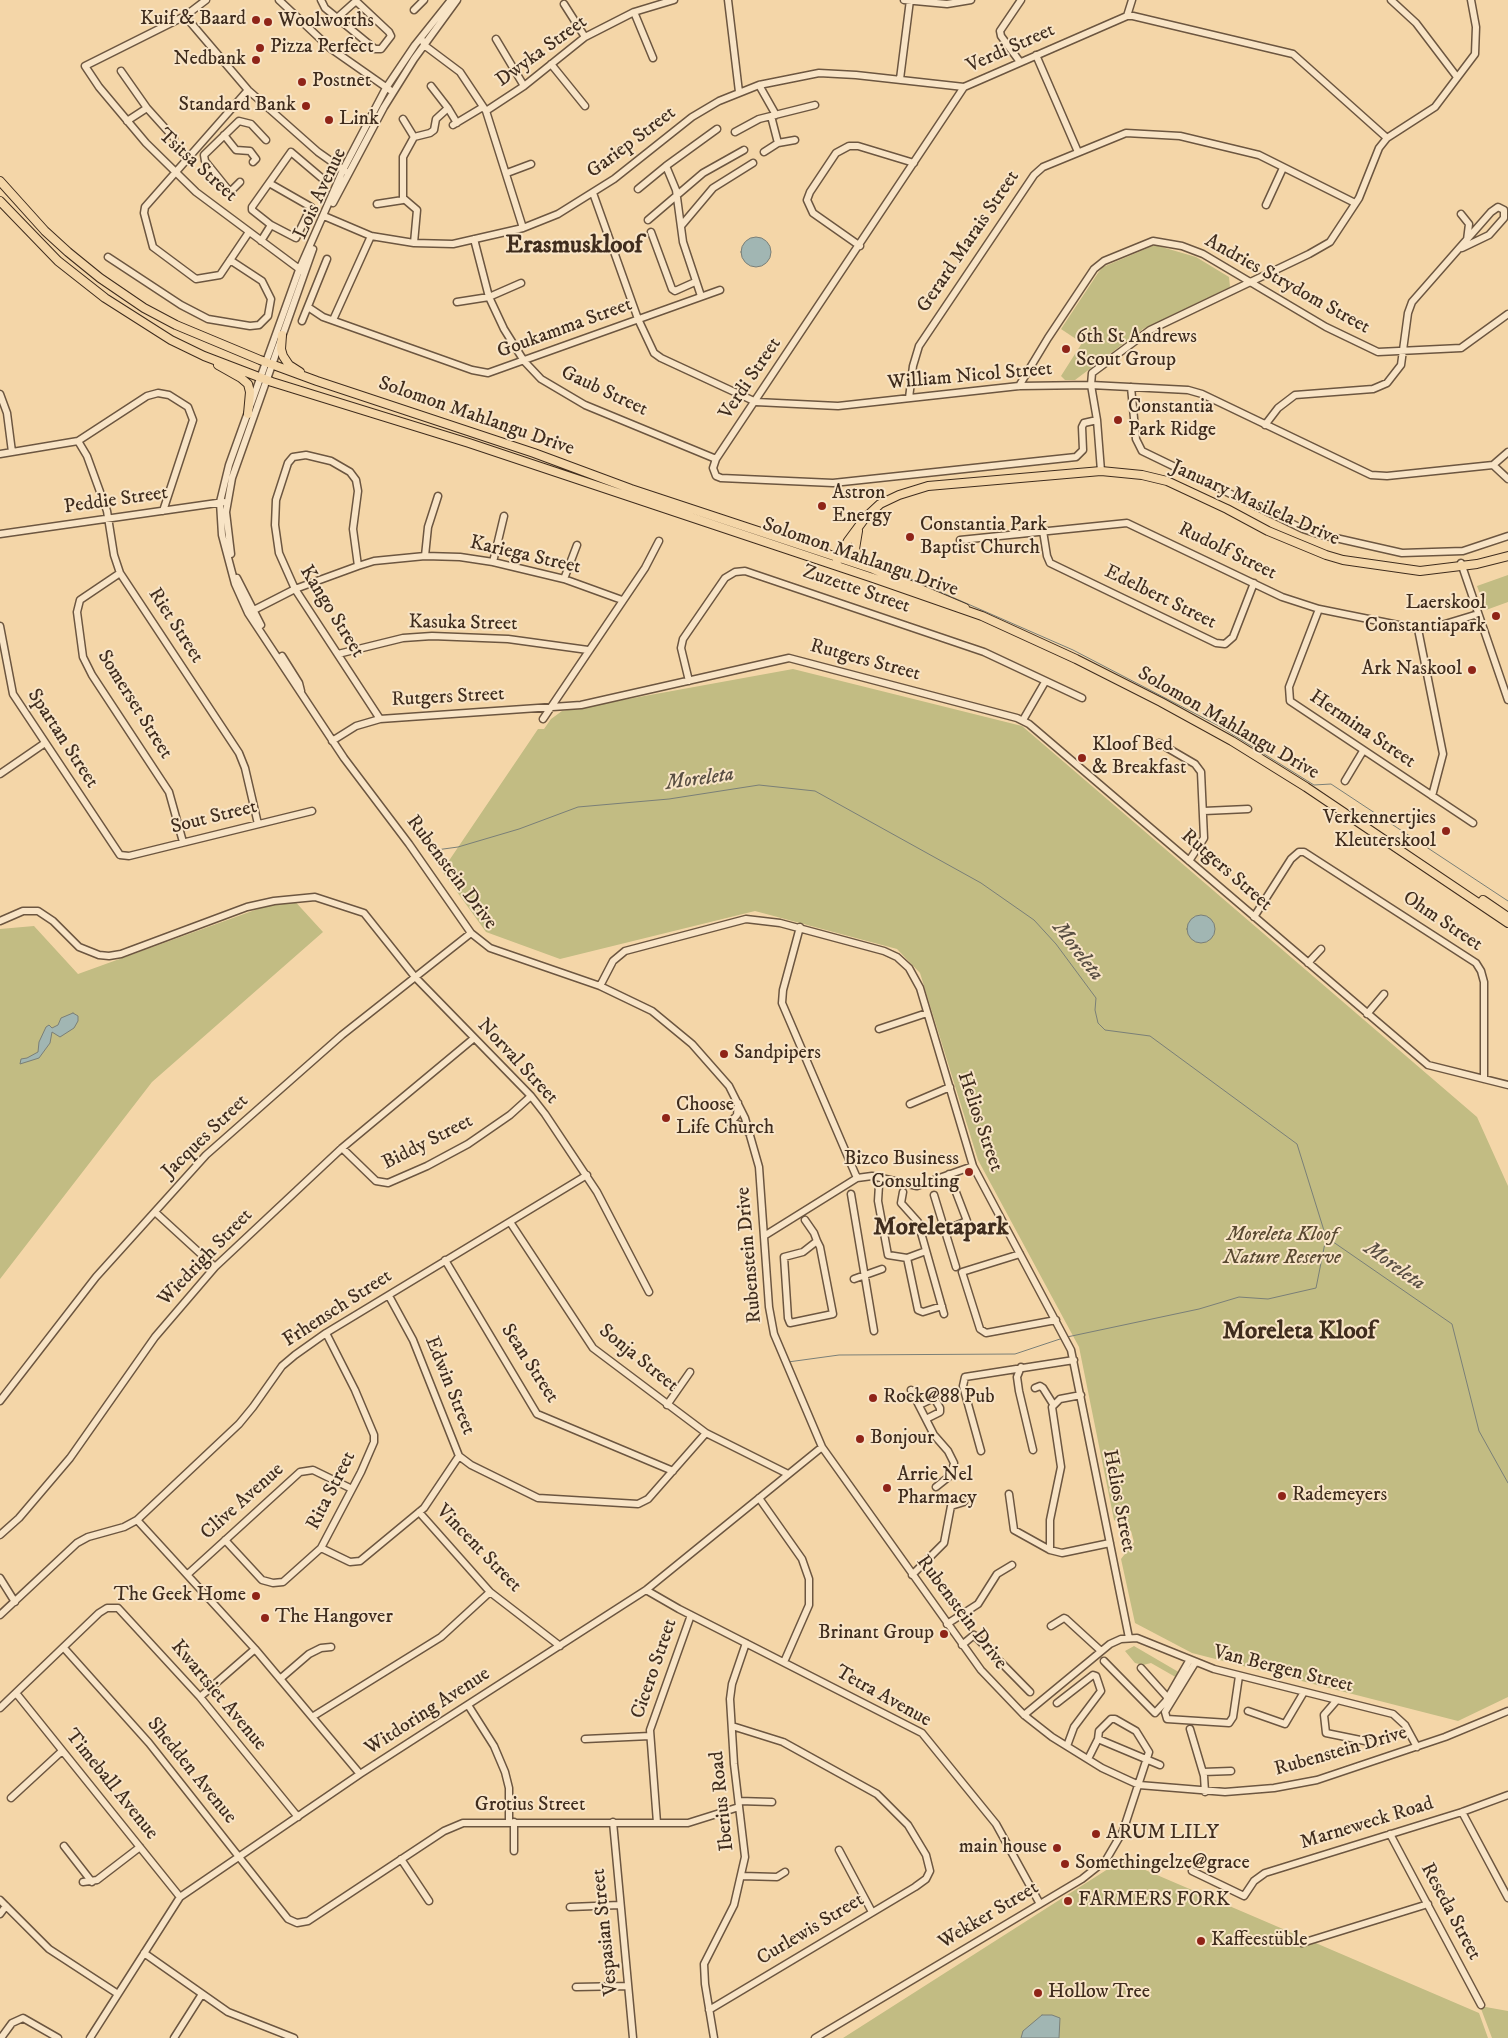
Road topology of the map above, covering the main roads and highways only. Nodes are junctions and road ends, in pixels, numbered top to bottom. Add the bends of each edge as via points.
1 (0, 181) edge
2 (0, 201) edge
3 (282, 335) road end
4 (204, 356) junction
5 (317, 381) junction
6 (248, 414) road end
7 (925, 487) junction
8 (865, 518) junction
9 (1508, 552) edge
10 (1508, 556) edge
11 (835, 561) junction
12 (1462, 565) junction
13 (874, 569) junction
14 (982, 616) junction
15 (1421, 864) junction
16 (1508, 917) edge
17 (1508, 923) edge

1 - 5 main road, Solomon Mahlangu Drive via 45,231 100,278 144,308 176,325
2 - 4 main road, Solomon Mahlangu Drive via 58,261 105,298
3 - 5 main road via 281,348 286,360 299,372
4 - 6 main road via 248,384
4 - 11 main road, Solomon Mahlangu Drive via 264,379
5 - 11 main road, Solomon Mahlangu Drive via 534,453
7 - 8 main road, January Masilela Drive via 888,499
7 - 11 main road, January Masilela Drive via 898,491 874,504 850,529
7 - 12 main road, January Masilela Drive via 1101,471 1142,475 1167,481 1268,531 1326,555 1416,571
8 - 11 main road, January Masilela Drive
8 - 13 main road via 856,535 855,548 860,559
9 - 12 main road, January Masilela Drive
10 - 12 main road, January Masilela Drive
11 - 13 main road, Solomon Mahlangu Drive
11 - 14 main road, Solomon Mahlangu Drive
13 - 14 main road, Solomon Mahlangu Drive
14 - 15 main road, Solomon Mahlangu Drive via 1076,658 1232,741
15 - 16 main road, Solomon Mahlangu Drive
15 - 17 main road, Solomon Mahlangu Drive

